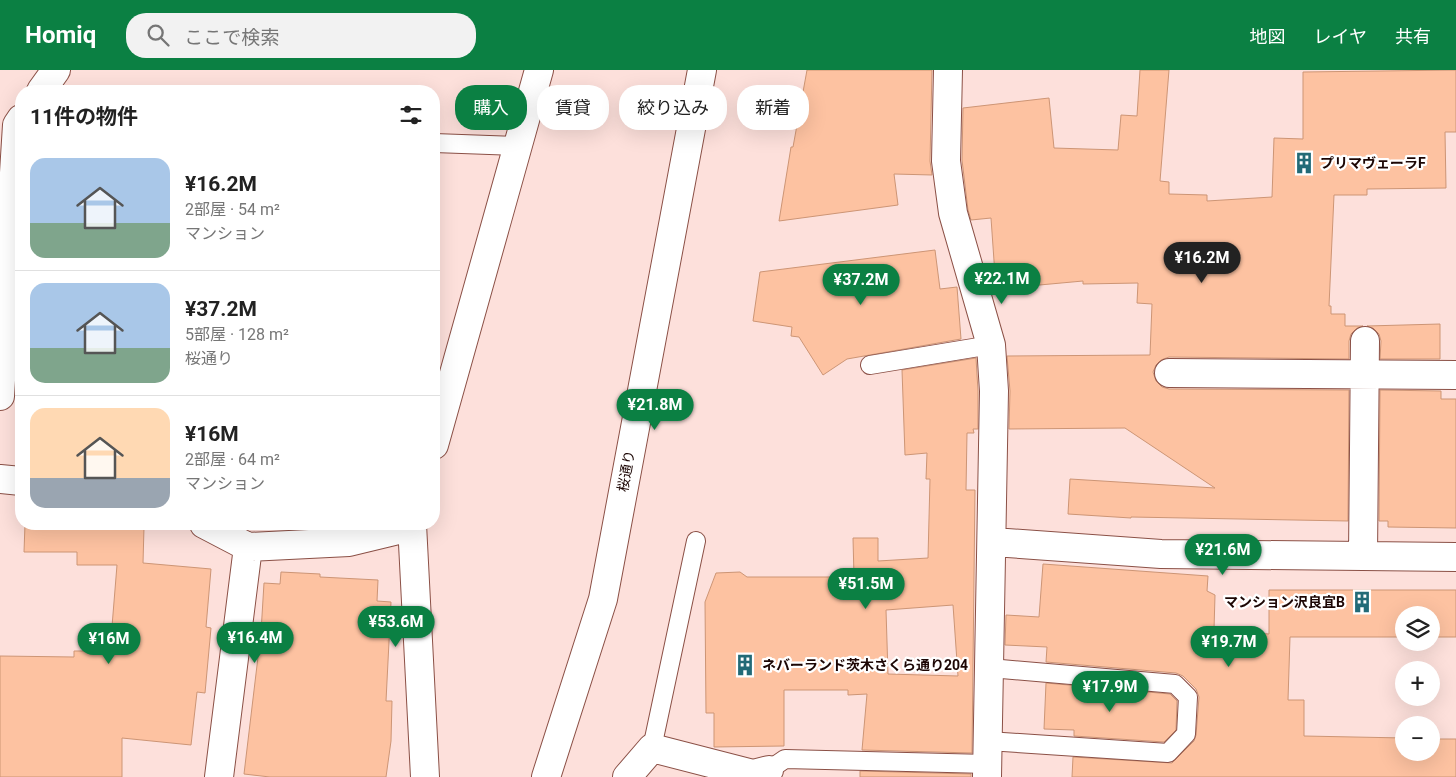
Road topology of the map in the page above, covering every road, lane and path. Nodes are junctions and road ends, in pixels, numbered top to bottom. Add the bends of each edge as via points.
1 (56, 70) edge
2 (539, 70) edge
3 (702, 70) edge
4 (948, 70) edge
5 (45, 85) edge
6 (15, 123) edge
7 (440, 143) edge
8 (517, 146) junction
9 (1365, 341) dead end
10 (991, 345) junction
11 (870, 365) dead end
12 (1169, 374) dead end
13 (1364, 374) junction
14 (1456, 375) edge
15 (0, 396) edge
16 (440, 422) edge
17 (0, 480) edge
18 (15, 481) edge
19 (215, 530) edge
20 (396, 530) edge
21 (411, 530) edge
22 (696, 541) dead end
23 (993, 542) junction
24 (248, 547) junction
25 (1363, 556) junction
26 (1456, 556) edge
27 (990, 668) junction
28 (652, 748) junction
29 (988, 760) edge
30 (769, 770) joint
31 (219, 777) edge
32 (426, 777) edge
33 (546, 777) edge
34 (628, 777) edge

1 - 5 street
2 - 8 street
3 - 33 street, 桜通り via 603,599
4 - 10 street via 946,161 953,213
6 - 15 street
7 - 8 lane
8 - 16 street
9 - 13 street
10 - 11 lane
10 - 23 street via 994,391
12 - 13 street
13 - 14 street
13 - 25 street
17 - 18 street
19 - 24 street
20 - 24 street via 349,542
21 - 32 street
22 - 28 lane
23 - 25 street via 1161,554
23 - 27 street
24 - 31 street
25 - 26 street
27 - 29 street
27 - 29 lane via 1175,684 1188,697 1186,734 1168,753
28 - 30 street via 753,774
28 - 34 street
29 - 30 lane via 785,759

